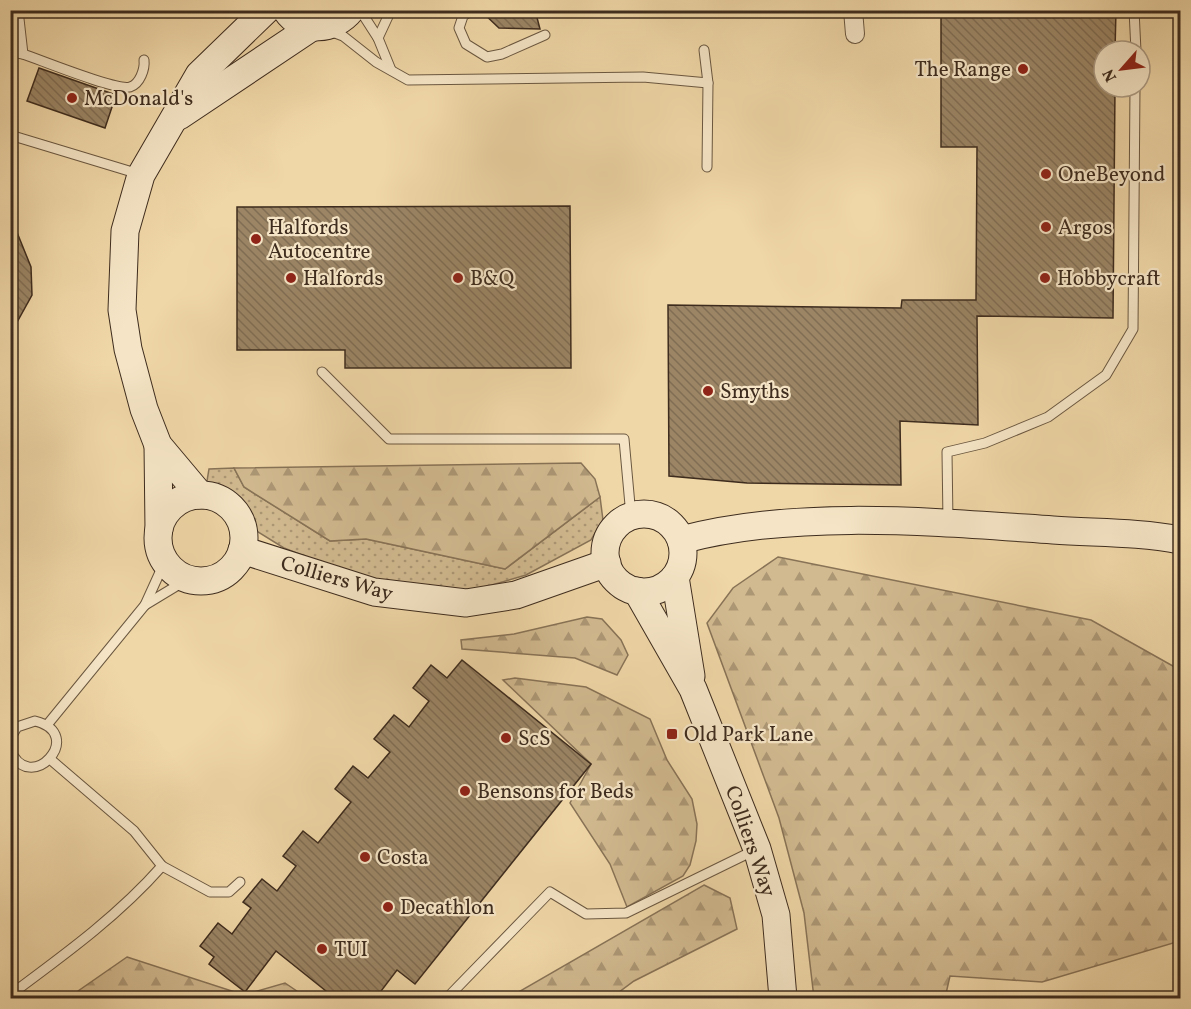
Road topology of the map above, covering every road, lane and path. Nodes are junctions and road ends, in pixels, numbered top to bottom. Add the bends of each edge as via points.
1 (18, 10) edge
2 (266, 10) edge
3 (286, 10) edge
4 (351, 10) edge
5 (360, 10) edge
6 (391, 10) edge
7 (472, 10) edge
8 (853, 10) edge
9 (1134, 10) edge
10 (317, 27) junction
11 (855, 34) dead end
12 (545, 35) dead end
13 (378, 38) junction
14 (1135, 39) edge
15 (704, 50) dead end
16 (10, 52) edge
17 (23, 54) junction
18 (144, 60) dead end
19 (391, 70) junction
20 (708, 83) junction
21 (1135, 99) edge
22 (173, 120) junction
23 (10, 135) edge
24 (707, 167) dead end
25 (141, 175) junction
26 (322, 372) dead end
27 (158, 445) junction
28 (200, 495) junction
29 (631, 516) junction
30 (948, 522) junction
31 (159, 529) junction
32 (681, 540) junction
33 (1180, 540) edge
34 (242, 550) junction
35 (165, 561) junction
36 (607, 563) junction
37 (675, 577) junction
38 (188, 579) junction
39 (637, 591) junction
40 (145, 604) junction
41 (693, 690) junction
42 (14, 725) edge
43 (47, 725) junction
44 (10, 739) edge
45 (10, 749) edge
46 (50, 759) junction
47 (757, 849) junction
48 (162, 866) junction
49 (240, 882) dead end
50 (10, 995) edge
51 (447, 998) edge
52 (783, 999) edge
53 (1012, 999) edge
54 (1017, 999) edge

1 - 17 lane
2 - 22 street via 199,75
3 - 10 street via 299,23
4 - 10 street via 342,20
5 - 13 lane
6 - 13 lane
7 - 12 lane via 463,16 459,28 466,44 487,57
8 - 11 street
9 - 14 lane
10 - 19 lane via 343,36
10 - 22 street
13 - 19 lane
15 - 20 lane
16 - 17 lane
17 - 18 lane via 113,86 129,87 145,68
19 - 20 lane via 408,80 430,81 643,77
20 - 24 lane
21 - 30 lane via 1132,329 1106,375 1048,417 985,443 947,452
22 - 25 street
23 - 25 lane
25 - 27 street via 125,231 122,310 128,349
26 - 29 lane via 389,439 624,439
27 - 28 street
27 - 31 street
28 - 31 street via 174,505
28 - 34 street via 225,502 235,512 242,523
29 - 32 street via 643,514 667,521
29 - 36 street via 613,530
30 - 32 street via 815,522 709,533
30 - 33 street
31 - 35 street
32 - 37 street, Colliers Way via 683,560
34 - 36 street, Colliers Way via 374,592 466,603 516,596
34 - 38 street via 227,572 215,579
35 - 38 street
35 - 40 lane
36 - 39 street, Colliers Way via 618,582
37 - 39 street via 658,589
37 - 41 street, Colliers Way
38 - 40 lane
39 - 41 street, Colliers Way
40 - 43 lane
41 - 47 street, Colliers Way
42 - 43 lane via 35,720
42 - 44 lane
43 - 46 lane via 56,738
45 - 46 lane via 17,760 30,767
46 - 48 lane via 134,831
47 - 51 lane via 626,913 586,914 550,892
47 - 52 street, Colliers Way via 776,915
48 - 49 lane via 210,892 229,892
48 - 50 lane via 135,897
53 - 54 lane

